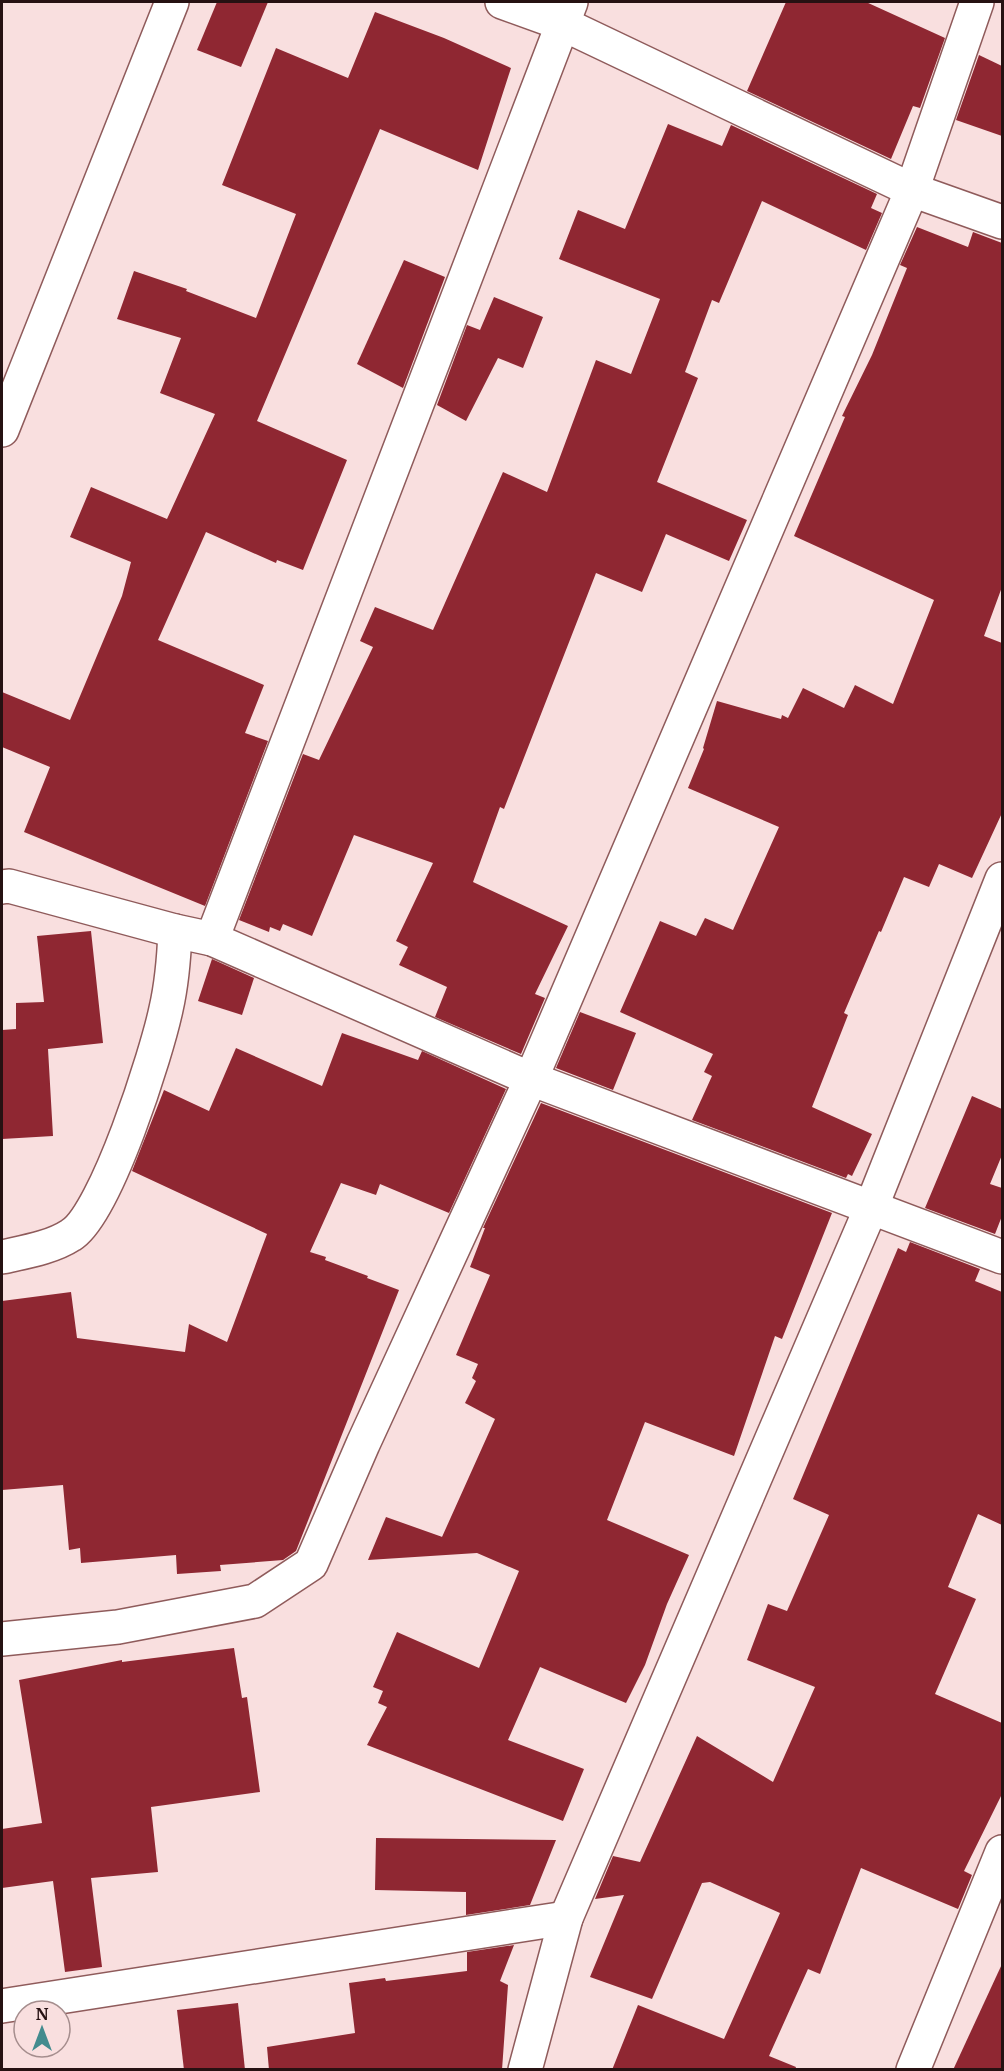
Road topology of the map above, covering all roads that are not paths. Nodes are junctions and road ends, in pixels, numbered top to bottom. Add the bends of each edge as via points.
1 (171, 2) edge
2 (502, 2) edge
3 (977, 2) edge
4 (567, 13) edge
5 (912, 190) junction
6 (1002, 222) edge
7 (2, 430) edge
8 (1002, 879) edge
9 (2, 887) edge
10 (175, 931) junction
11 (212, 939) junction
12 (531, 1079) junction
13 (871, 1208) junction
14 (2, 1257) edge
15 (1002, 1257) edge
16 (2, 1639) edge
17 (1002, 1852) edge
18 (566, 1918) junction
19 (2, 2006) edge
20 (525, 2070) edge
21 (913, 2070) edge

1 - 7 street
2 - 4 street
3 - 5 street
4 - 5 street
4 - 11 street
5 - 6 street
5 - 12 street
8 - 13 street
9 - 10 street
10 - 11 street
10 - 14 street via 166,1010 124,1141 91,1214 73,1235
11 - 12 street
12 - 13 street
12 - 16 street via 311,1564 255,1601 118,1628
13 - 15 street
13 - 18 street
17 - 21 street
18 - 19 street
18 - 20 street

